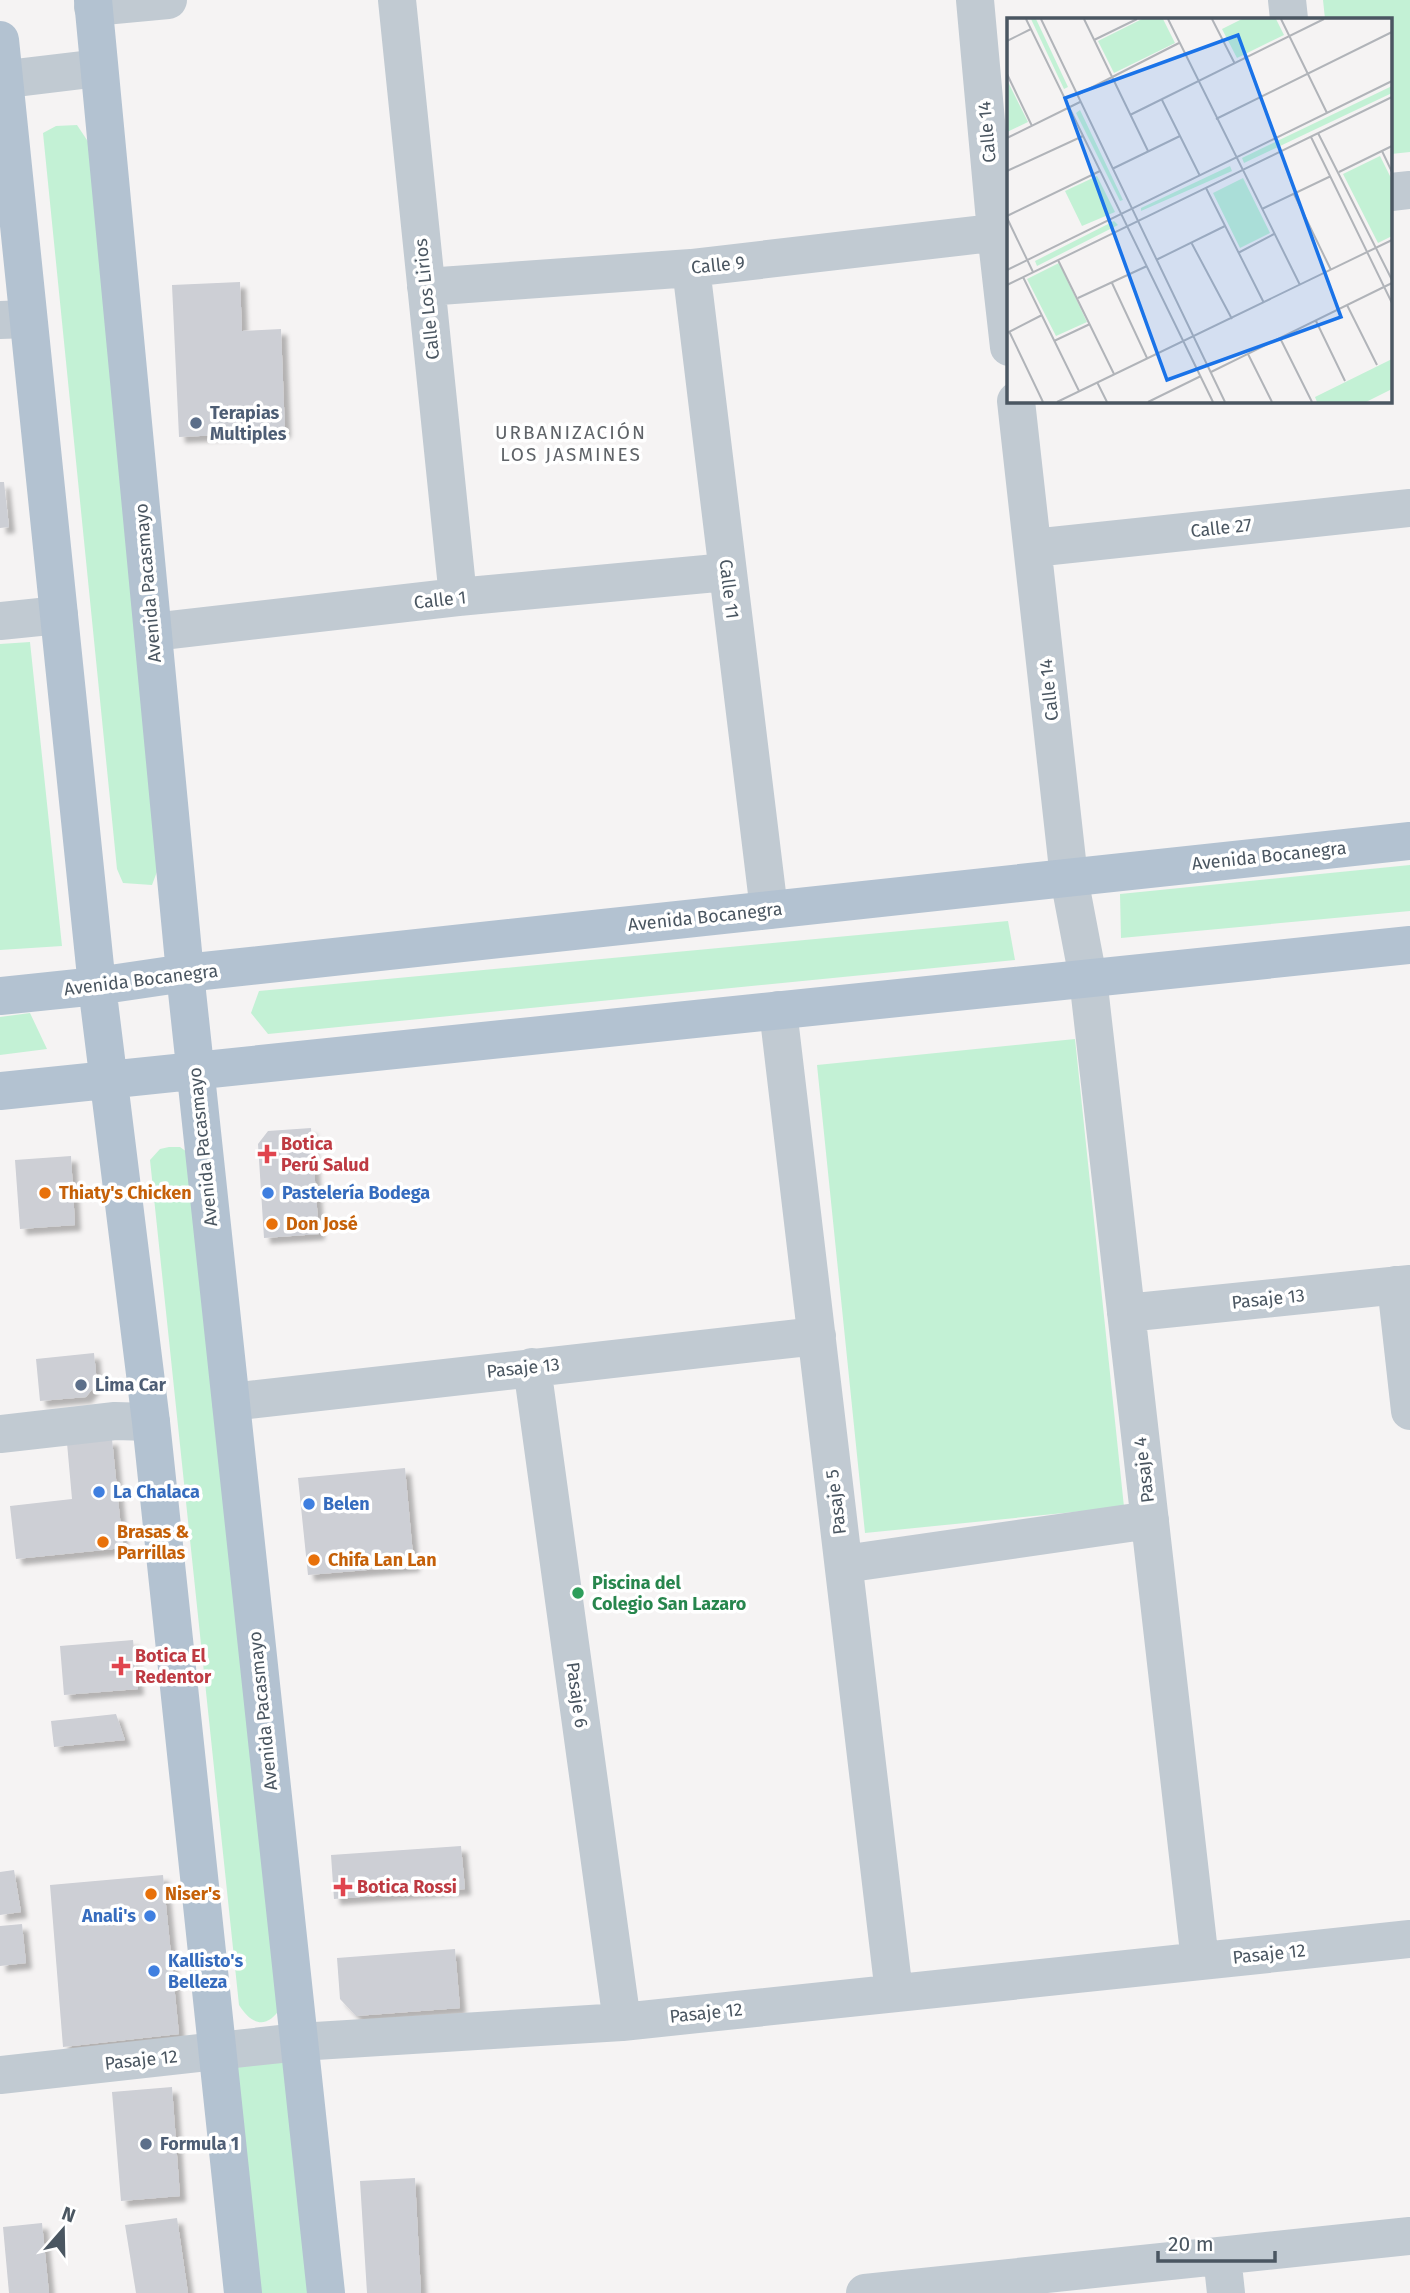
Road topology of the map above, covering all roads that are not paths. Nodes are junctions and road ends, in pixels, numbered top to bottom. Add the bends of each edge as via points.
1 (168, 0) edge
2 (397, 0) edge
3 (975, 0) edge
4 (1287, 0) edge
5 (93, 3) edge
6 (1289, 18) edge
7 (0, 40) edge
8 (99, 68) junction
9 (2, 80) edge
10 (1410, 190) edge
11 (1392, 192) edge
12 (1002, 231) edge
13 (691, 268) junction
14 (426, 287) junction
15 (1007, 314) edge
16 (14, 320) edge
17 (1016, 402) edge
18 (1410, 508) edge
19 (1033, 548) junction
20 (727, 572) junction
21 (458, 597) junction
22 (59, 615) junction
23 (0, 621) edge
24 (153, 632) junction
25 (1410, 841) edge
26 (1069, 878) junction
27 (769, 910) junction
28 (1410, 945) edge
29 (185, 974) junction
30 (1088, 978) junction
31 (97, 986) junction
32 (0, 996) edge
33 (778, 1010) junction
34 (195, 1070) junction
35 (108, 1079) junction
36 (0, 1091) edge
37 (1403, 1285) edge
38 (1126, 1313) junction
39 (817, 1336) junction
40 (532, 1367) junction
41 (230, 1402) junction
42 (1410, 1411) edge
43 (150, 1422) junction
44 (0, 1434) edge
45 (1150, 1520) junction
46 (844, 1564) junction
47 (1410, 1938) edge
48 (1200, 1961) junction
49 (894, 1993) junction
50 (622, 2022) junction
51 (299, 2042) junction
52 (216, 2052) junction
53 (0, 2076) edge
54 (1410, 2236) edge
55 (1222, 2256) junction
56 (923, 2290) edge
57 (243, 2293) edge
58 (326, 2293) edge
59 (865, 2293) edge
60 (1226, 2293) edge

1 - 5 street
2 - 14 street, Calle Los Lirios
3 - 12 street, Calle 14
4 - 6 street
5 - 8 main road, Avenida Pacasmayo
7 - 9 main road
8 - 9 street
8 - 24 main road, Avenida Pacasmayo
9 - 16 main road
10 - 11 street
12 - 13 street, Calle 9
12 - 15 street, Calle 14
13 - 14 street, Calle 9
13 - 20 street, Calle 11
14 - 21 street, Calle Los Lirios
16 - 22 main road
17 - 19 street, Calle 14
18 - 19 street, Calle 27
19 - 26 street, Calle 14
20 - 21 street, Calle 1
20 - 27 street, Calle 11
21 - 24 street, Calle 1
22 - 23 street
22 - 31 main road
24 - 29 main road, Avenida Pacasmayo
25 - 26 main road, Avenida Bocanegra
26 - 27 main road, Avenida Bocanegra
26 - 30 street, Calle 14
27 - 29 main road, Avenida Bocanegra
28 - 30 main road
29 - 31 main road, Avenida Bocanegra
29 - 34 main road, Avenida Pacasmayo
30 - 33 main road
30 - 38 street, Pasaje 4
31 - 32 main road, Avenida Bocanegra
31 - 35 main road
33 - 34 main road
33 - 39 street, Pasaje 5
34 - 35 main road
34 - 41 main road, Avenida Pacasmayo
35 - 36 main road
35 - 43 main road
37 - 38 street, Pasaje 13
37 - 42 street
38 - 45 street, Pasaje 4
39 - 40 street, Pasaje 13
39 - 46 street, Pasaje 5
40 - 41 street, Pasaje 13
40 - 50 street, Pasaje 6
41 - 51 main road, Avenida Pacasmayo
43 - 44 street via 115,1421
43 - 52 main road
45 - 46 street
45 - 48 street, Pasaje 4
46 - 49 street, Pasaje 5
47 - 48 street, Pasaje 12
48 - 49 street, Pasaje 12
49 - 50 street, Pasaje 12
50 - 51 street, Pasaje 12
51 - 52 street, Pasaje 12
51 - 58 main road, Avenida Pacasmayo
52 - 53 street, Pasaje 12
52 - 57 main road
54 - 55 street
55 - 56 street
55 - 60 street
56 - 59 street

